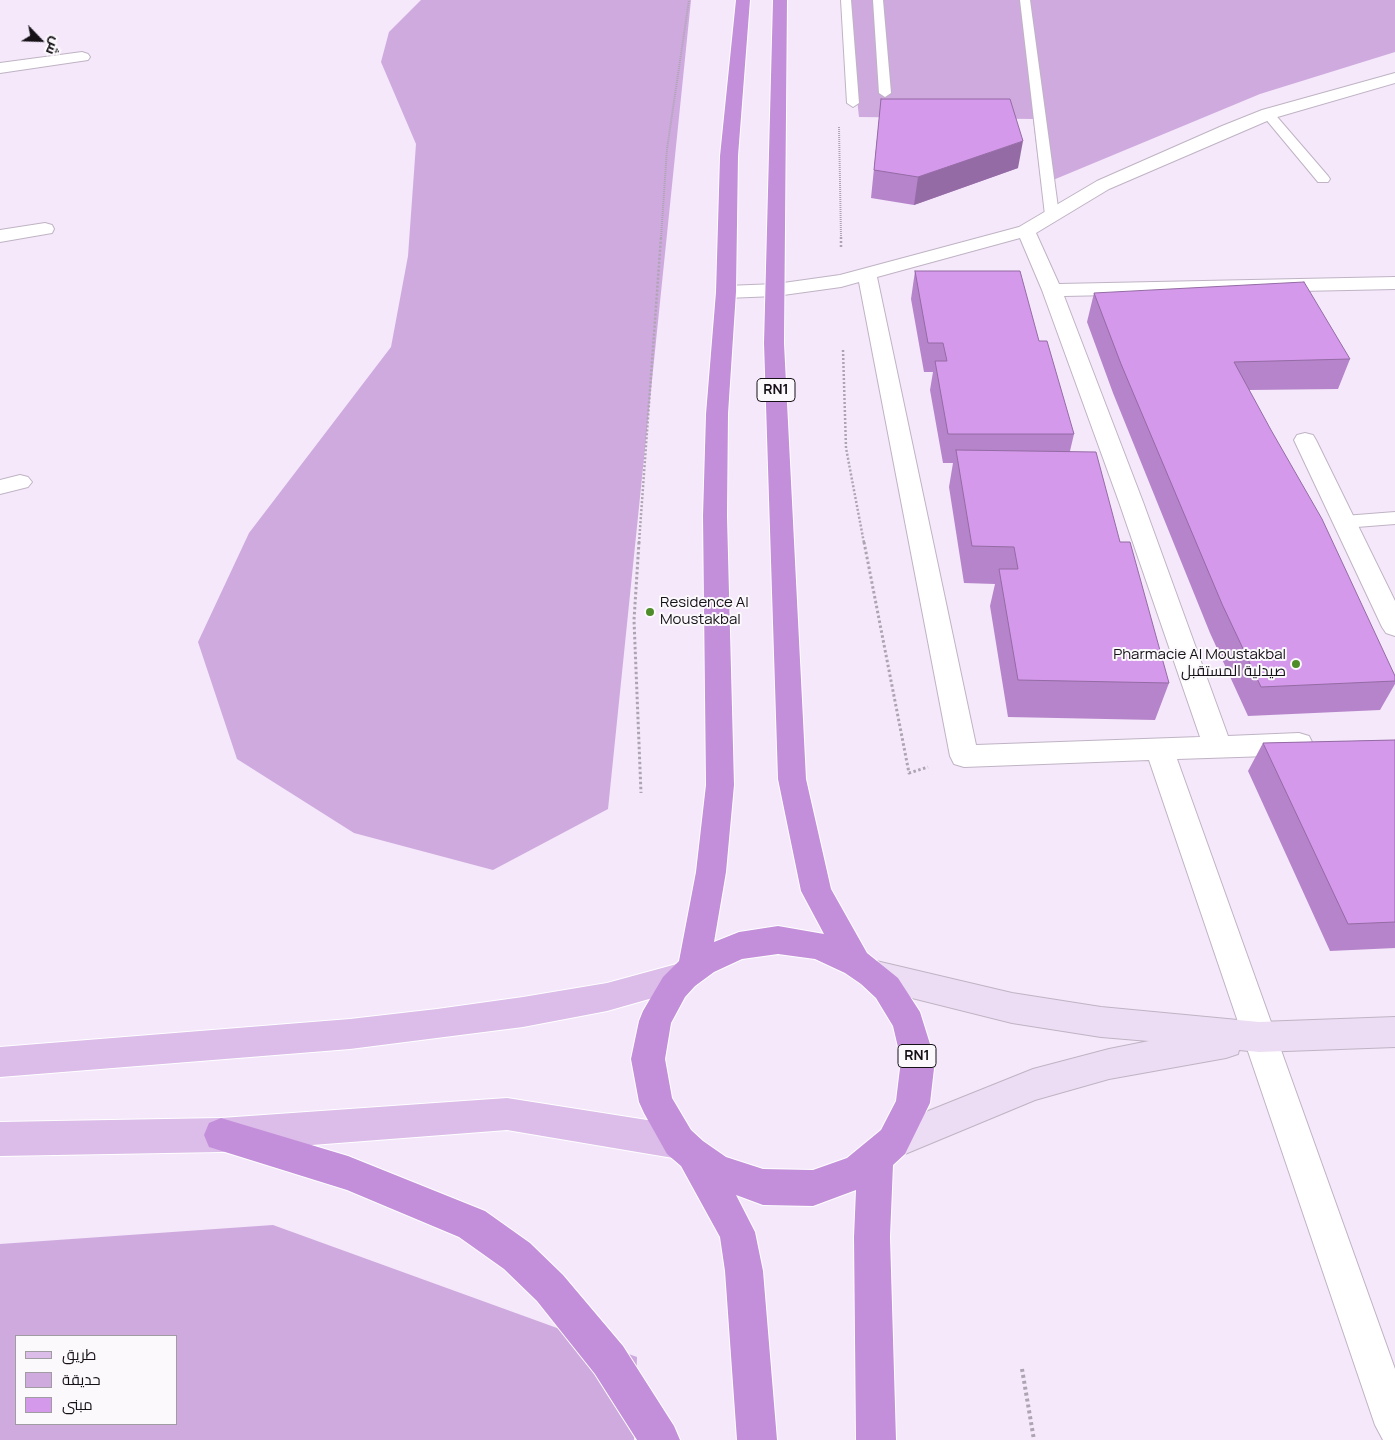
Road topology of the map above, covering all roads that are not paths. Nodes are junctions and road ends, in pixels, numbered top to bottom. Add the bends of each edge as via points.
1 (743, 0) edge
2 (780, 0) edge
3 (846, 0) edge
4 (878, 0) edge
5 (1025, 0) edge
6 (82, 57) dead end
7 (0, 68) edge
8 (1395, 78) edge
9 (886, 93) dead end
10 (853, 103) dead end
11 (1268, 114) junction
12 (1323, 179) dead end
13 (1052, 215) junction
14 (45, 229) dead end
15 (1026, 231) junction
16 (0, 236) edge
17 (866, 275) junction
18 (1395, 282) edge
19 (776, 290) junction
20 (1052, 290) junction
21 (726, 292) junction
22 (1305, 440) dead end
23 (1395, 518) edge
24 (1344, 522) junction
25 (1395, 627) edge
26 (1326, 743) edge
27 (1218, 747) junction
28 (1158, 749) junction
29 (864, 968) junction
30 (689, 972) junction
31 (1395, 1032) edge
32 (1259, 1037) junction
33 (0, 1062) edge
34 (220, 1135) junction
35 (0, 1139) edge
36 (685, 1147) junction
37 (884, 1150) junction
38 (1395, 1425) edge
39 (660, 1440) edge
40 (758, 1440) edge
41 (876, 1440) edge

1 - 21 highway, RN1 via 729,156
2 - 19 highway, RN1
3 - 10 lane
4 - 9 lane
5 - 13 lane
6 - 7 street
8 - 11 street
11 - 12 lane
11 - 13 street via 1103,185
13 - 15 street
14 - 16 street
15 - 17 street
15 - 20 street
17 - 19 street
17 - 28 street via 964,756
18 - 20 street
19 - 21 street
19 - 29 highway, RN1 via 774,343 792,779 816,891
20 - 27 street
21 - 30 highway, RN1 via 717,414 715,516 720,786 711,872
22 - 24 street
23 - 24 lane
24 - 25 street
26 - 27 street
27 - 28 street
28 - 32 street
29 - 30 highway, RN1 via 819,946 778,940 738,946
29 - 32 street via 1012,1008 1101,1022
29 - 37 highway, RN1 via 887,988 908,1022 918,1060 913,1103
30 - 33 main road via 608,997 437,1024
30 - 36 highway, RN1 via 674,987 655,1021 648,1059 656,1102
31 - 32 street
32 - 37 street via 1109,1064 1042,1082
32 - 38 street
34 - 35 main road
34 - 36 main road via 507,1114
34 - 39 highway via 348,1173 472,1224 517,1256 550,1288 609,1360
36 - 37 highway, RN1 via 716,1171 763,1188 813,1188 858,1172
36 - 40 highway, RN1 via 737,1232 744,1271
37 - 41 highway, RN1 via 872,1236

